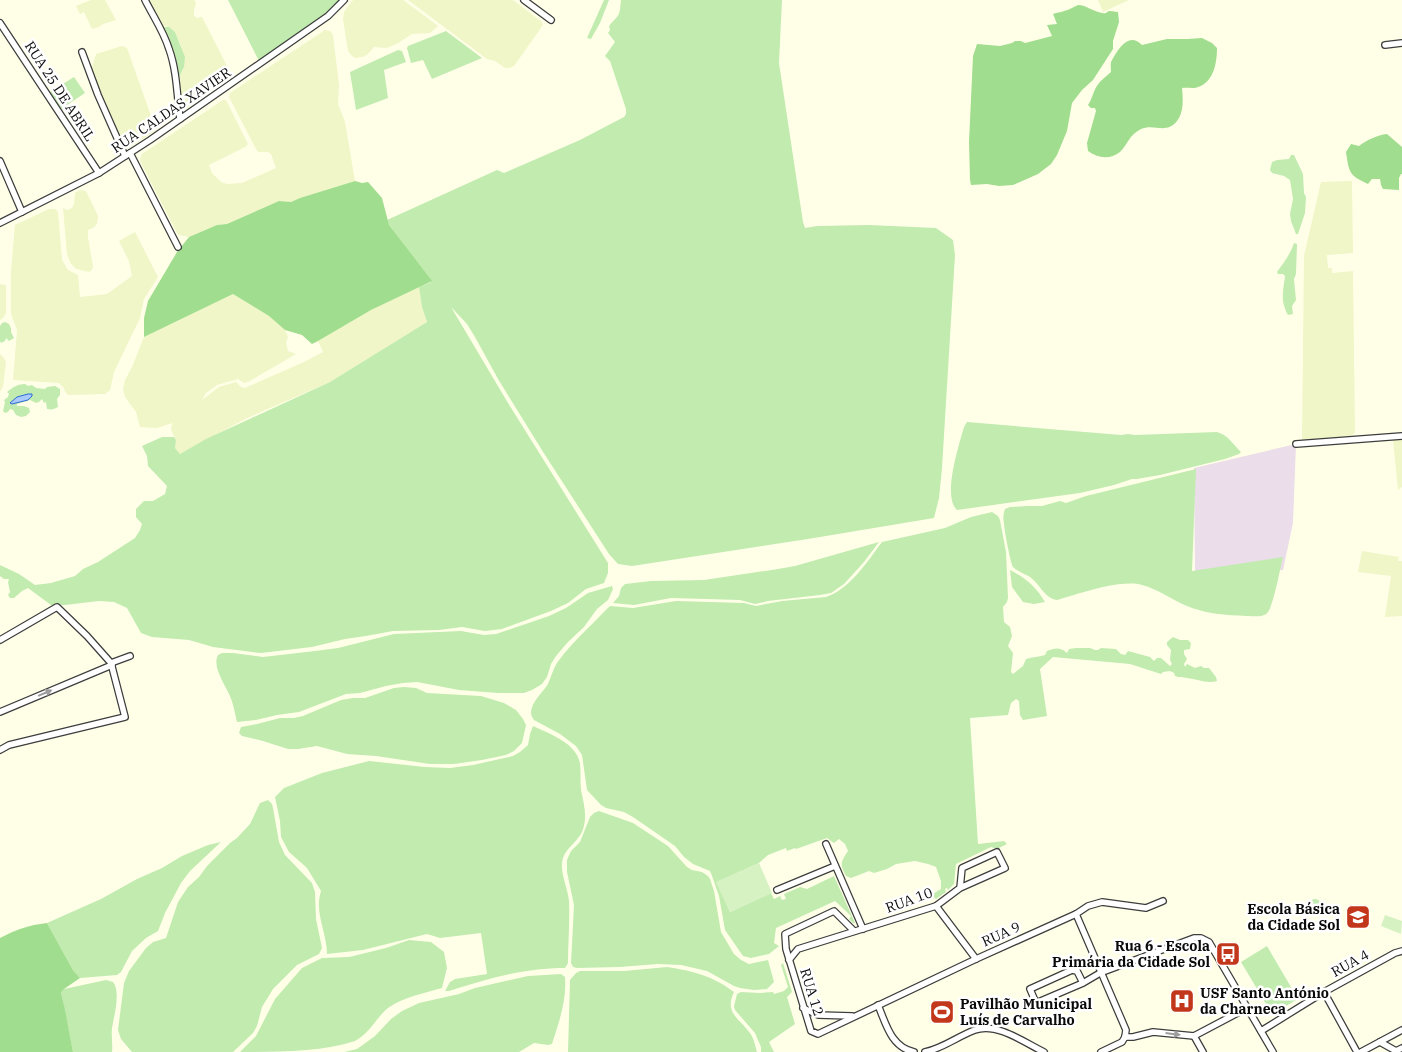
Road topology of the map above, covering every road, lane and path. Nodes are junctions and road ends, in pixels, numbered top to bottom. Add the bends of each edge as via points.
1 (145, 0) edge
2 (344, 0) edge
3 (524, 0) edge
4 (551, 20) dead end
5 (0, 23) edge
6 (1385, 44) dead end
7 (1402, 44) edge
8 (82, 52) dead end
9 (180, 119) junction
10 (128, 155) junction
11 (0, 161) edge
12 (99, 173) junction
13 (22, 212) junction
14 (0, 223) edge
15 (178, 247) dead end
16 (1402, 436) edge
17 (1296, 444) dead end
18 (0, 640) edge
19 (130, 656) dead end
20 (112, 664) junction
21 (0, 712) edge
22 (0, 750) edge
23 (826, 844) dead end
24 (835, 866) junction
25 (960, 888) junction
26 (777, 890) dead end
27 (1163, 901) dead end
28 (936, 906) junction
29 (1076, 914) junction
30 (863, 929) junction
31 (854, 931) junction
32 (1402, 951) edge
33 (976, 959) junction
34 (789, 960) junction
35 (1100, 973) junction
36 (1082, 983) junction
37 (1324, 992) junction
38 (878, 1005) junction
39 (803, 1008) junction
40 (1247, 1008) junction
41 (854, 1016) junction
42 (1402, 1030) edge
43 (811, 1031) joint
44 (1261, 1031) junction
45 (1194, 1036) junction
46 (1126, 1037) junction
47 (1380, 1042) junction
48 (1402, 1048) edge
49 (914, 1052) edge
50 (926, 1052) edge
51 (1044, 1052) edge
52 (1101, 1052) edge
53 (1203, 1052) edge
54 (1272, 1052) edge
55 (1357, 1052) edge
56 (1361, 1052) edge

1 - 9 street via 169,49
2 - 9 street, RUA CALDAS XAVIER via 328,16
3 - 4 street
5 - 12 street, RUA 25 DE ABRIL
6 - 7 street
8 - 10 street via 98,95
9 - 10 street, RUA CALDAS XAVIER
10 - 12 street, RUA CALDAS XAVIER
10 - 15 street
11 - 13 street
12 - 13 street, RUA CALDAS XAVIER
13 - 14 street, RUA CALDAS XAVIER
16 - 17 street
18 - 20 street via 56,607
19 - 20 street
21 -> 20 street
20 - 22 street via 125,717 9,745
23 - 24 street
24 - 26 street
24 - 30 street
25 - 25 street, RUA 10 via 962,868 998,852 1005,868
25 - 28 street, RUA 10
27 - 29 street, RUA 9 via 1146,908 1102,902
28 - 30 street, RUA 10
28 - 33 street
29 - 33 street, RUA 9
29 - 35 street
30 - 31 street, RUA 10
31 - 34 street, RUA 10 via 798,949
31 - 34 street via 834,911 785,934
32 - 37 street, RUA 4
33 - 38 street, RUA 9
34 - 39 street, RUA 12
35 - 36 street
35 - 40 street via 1201,938 1209,942
35 - 46 street via 1126,1030
36 - 36 street via 1077,971 1072,970 1030,989 1036,1003
37 - 44 street, RUA 4
37 - 55 street
38 - 41 street, RUA 9
38 - 49 street via 896,1043
39 - 41 street, RUA 9 via 818,1015
39 - 43 street, RUA 12
40 - 44 street
40 - 45 street
41 - 43 street, RUA 9 via 818,1034
42 - 47 street
44 - 54 street
46 -> 45 street via 1153,1032
45 - 53 street
46 - 52 street
47 - 48 street via 1396,1051
47 - 56 street
50 - 51 street via 986,1028 1001,1031

